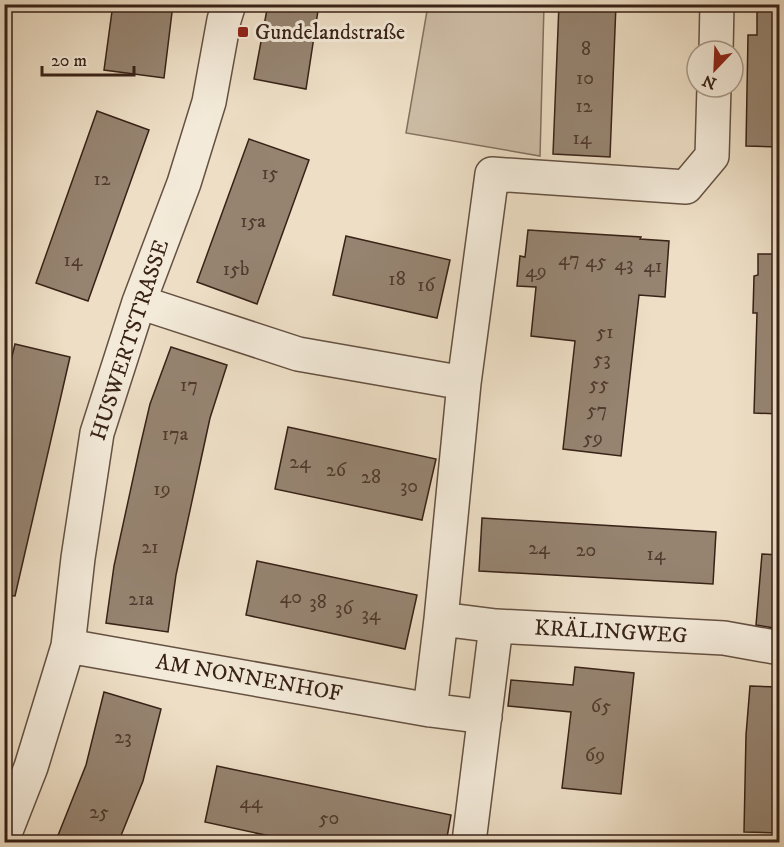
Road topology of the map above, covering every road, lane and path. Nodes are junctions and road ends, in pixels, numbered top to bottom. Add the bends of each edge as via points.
1 (717, 4) edge
2 (225, 10) edge
3 (716, 39) edge
4 (714, 99) edge
5 (139, 302) junction
6 (464, 383) junction
7 (441, 619) junction
8 (496, 626) junction
9 (68, 646) junction
10 (780, 648) edge
11 (430, 710) junction
12 (485, 717) junction
13 (4, 836) edge
14 (469, 843) edge

1 - 3 street
2 - 5 street, HUSWERTSTRASSE via 210,102
4 - 6 street via 712,156 686,188 492,174
5 - 6 street via 298,354
5 - 9 street, HUSWERTSTRASSE via 97,433
6 - 7 street
7 - 8 street, KRÄLINGWEG
7 - 11 street
8 - 10 street, KRÄLINGWEG via 724,638
8 - 12 street
9 - 11 street, AM NONNENHOF
9 - 13 street, HUSWERTSTRASSE via 32,767
11 - 12 street, AM NONNENHOF
12 - 14 street

